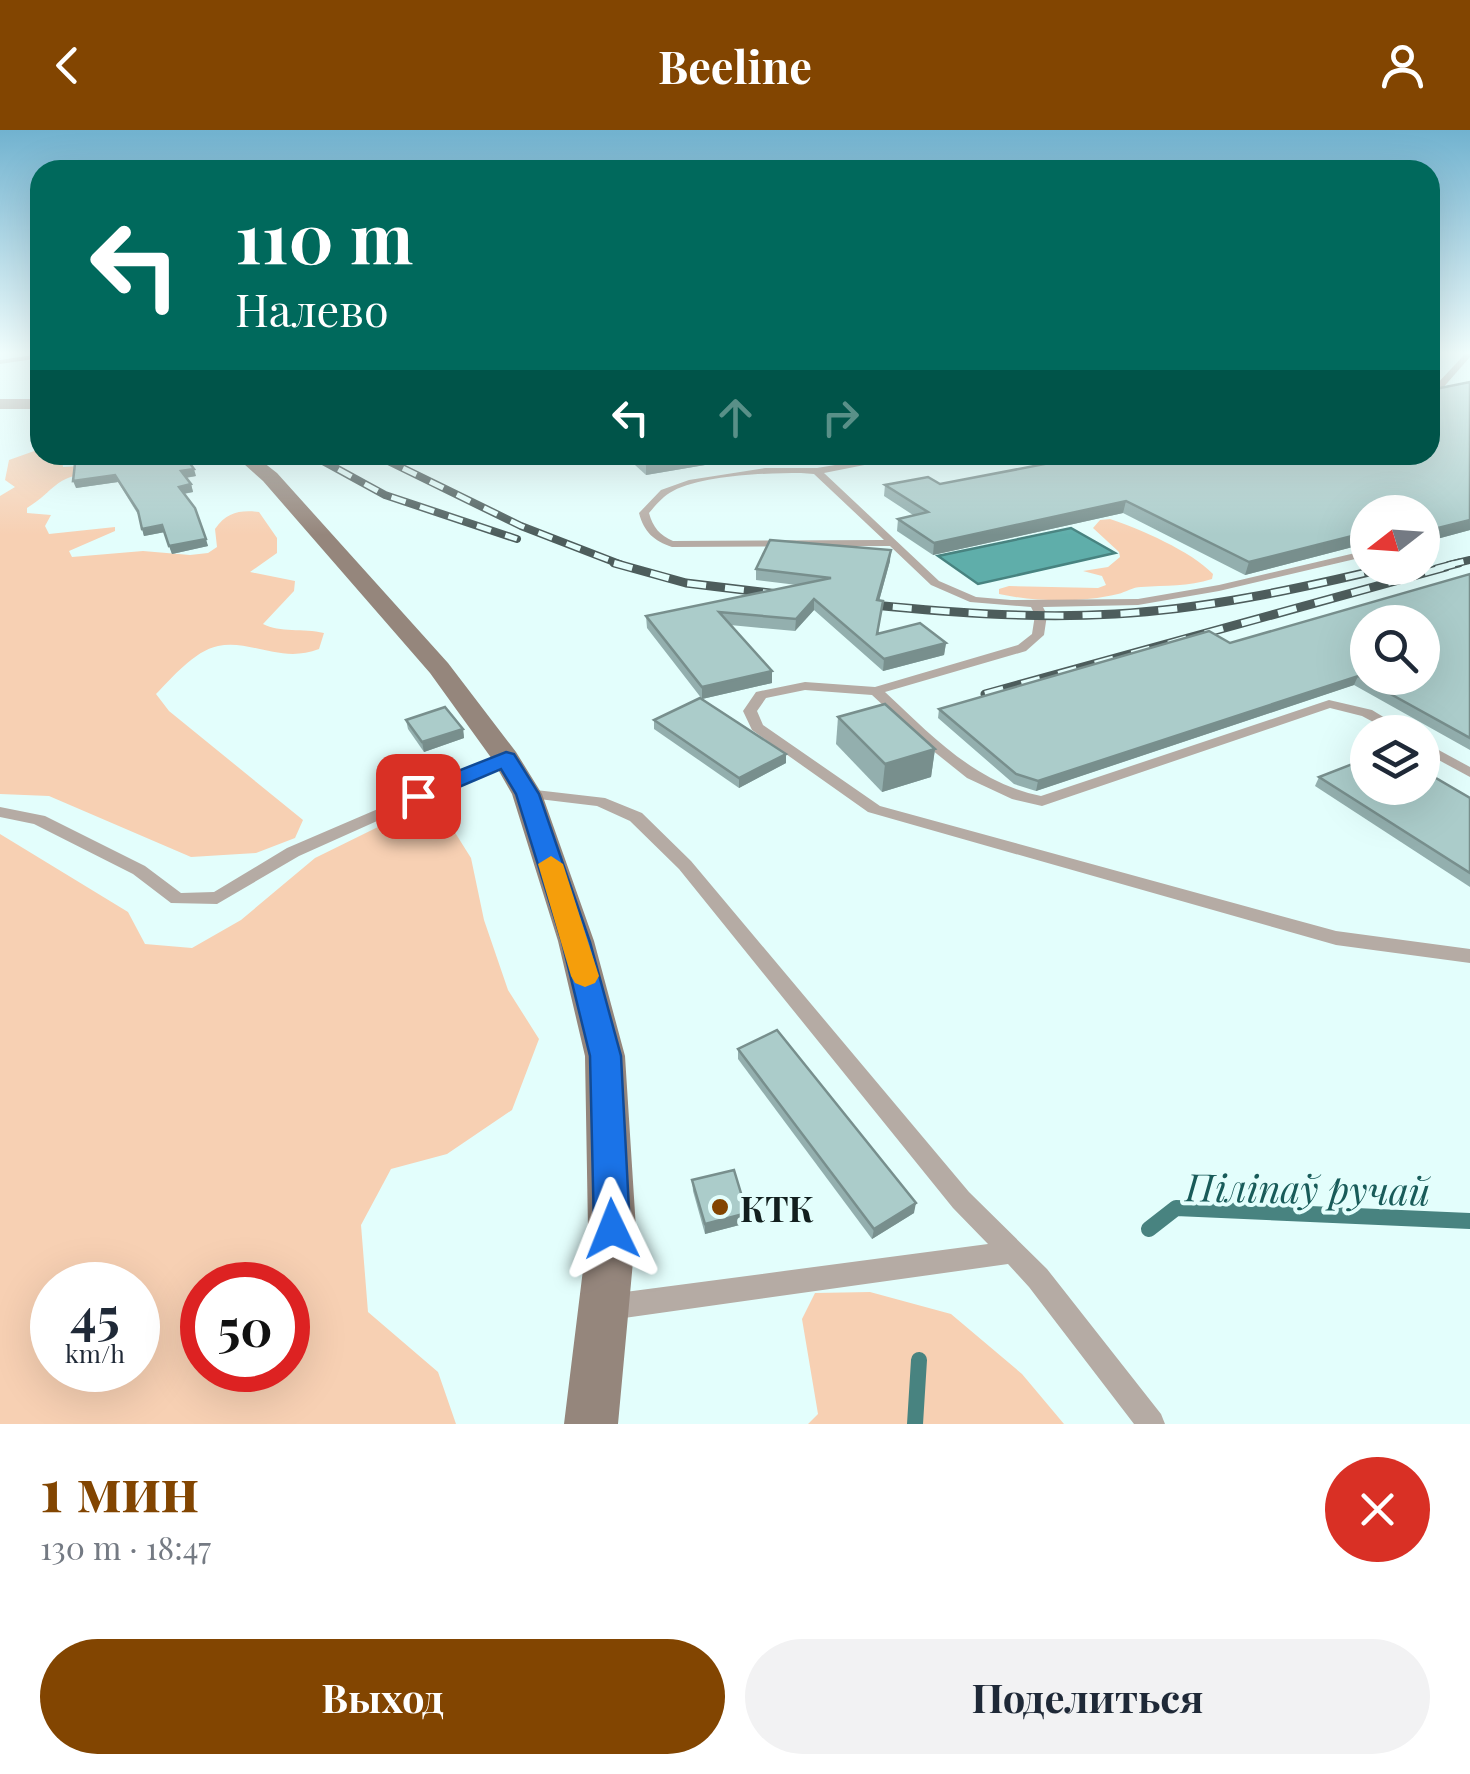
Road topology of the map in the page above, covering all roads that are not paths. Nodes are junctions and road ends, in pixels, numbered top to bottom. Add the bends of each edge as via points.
1 (255, 465) edge
2 (848, 465) edge
3 (817, 470) junction
4 (894, 543) junction
5 (1350, 557) edge
6 (1035, 604) junction
7 (876, 691) junction
8 (1372, 715) edge
9 (1440, 756) edge
10 (506, 758) junction
11 (1470, 773) edge
12 (527, 794) junction
13 (0, 812) edge
14 (1470, 956) edge
15 (1012, 1252) junction
16 (604, 1308) junction
17 (592, 1424) edge
18 (1151, 1424) edge

1 - 10 main road via 438,668
2 - 3 lane
3 - 4 lane
3 - 4 lane via 784,468 673,488 656,497 644,513 646,524 672,544
4 - 6 lane via 935,583 974,600
5 - 6 lane via 1138,602
6 - 7 lane via 1042,615 1038,635 1022,648
7 - 8 lane via 966,772 1014,798 1042,801 1329,704
7 - 14 lane via 806,686 761,694 750,711 757,727 874,809 1336,938
9 - 11 lane
10 - 12 main road
10 - 13 lane via 293,852 217,898 177,900 139,870 39,820
12 - 15 lane via 600,801 636,817 685,865 961,1200
12 - 16 main road via 605,1056 612,1229
15 - 16 lane
15 - 18 lane
16 - 17 main road

